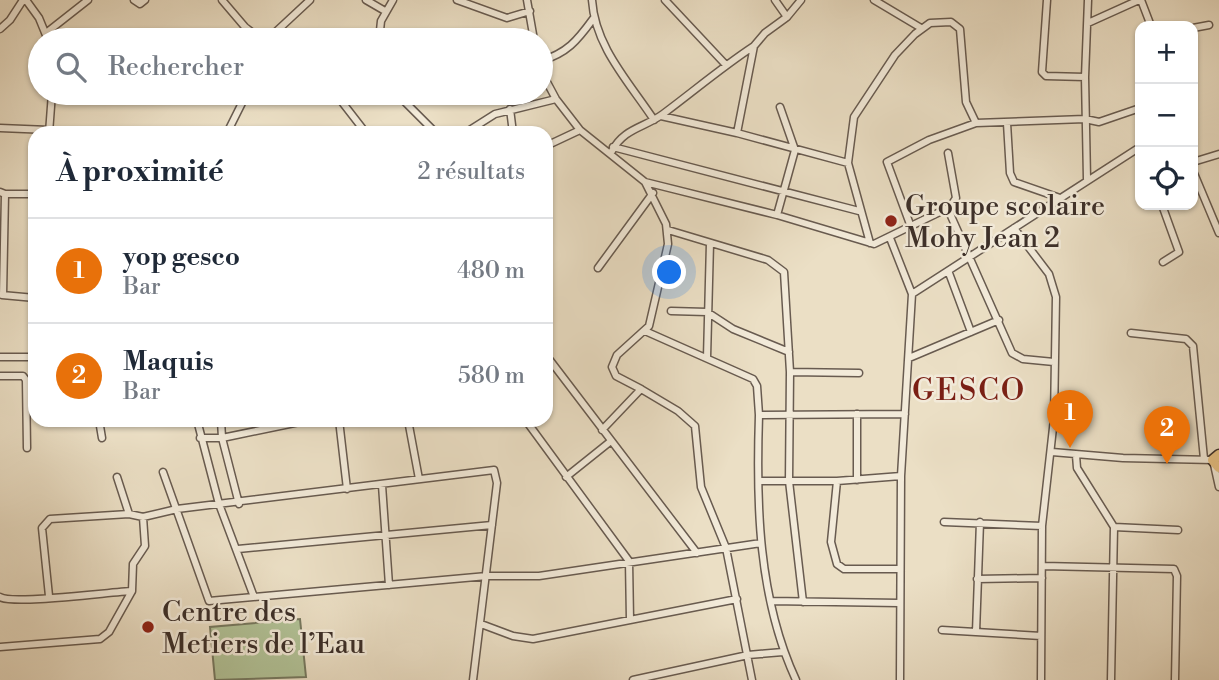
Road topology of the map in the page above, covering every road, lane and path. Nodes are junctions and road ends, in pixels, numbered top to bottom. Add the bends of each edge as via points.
1 (24, 0) edge
2 (88, 0) edge
3 (134, 0) edge
4 (145, 0) edge
5 (222, 0) edge
6 (310, 0) edge
7 (366, 0) edge
8 (393, 0) edge
9 (457, 0) edge
10 (527, 0) edge
11 (592, 0) edge
12 (665, 0) edge
13 (775, 0) edge
14 (801, 0) edge
15 (874, 0) edge
16 (1048, 0) edge
17 (1088, 0) edge
18 (1140, 0) edge
19 (385, 11) junction
20 (530, 11) junction
21 (787, 17) junction
22 (593, 19) junction
23 (1149, 21) edge
24 (1088, 23) junction
25 (1209, 25) dead end
26 (1198, 27) edge
27 (41, 28) edge
28 (57, 28) edge
29 (246, 28) edge
30 (281, 28) edge
31 (381, 28) edge
32 (532, 28) edge
33 (921, 28) junction
34 (0, 29) edge
35 (754, 46) junction
36 (553, 57) edge
37 (726, 65) junction
38 (1085, 77) junction
39 (553, 93) edge
40 (556, 99) junction
41 (553, 100) edge
42 (51, 105) edge
43 (241, 105) edge
44 (344, 105) edge
45 (408, 105) edge
46 (528, 105) edge
47 (780, 107) dead end
48 (510, 109) junction
49 (1135, 110) edge
50 (657, 118) junction
51 (1085, 119) junction
52 (1007, 123) junction
53 (976, 124) junction
54 (49, 126) edge
55 (230, 126) edge
56 (361, 126) edge
57 (429, 126) edge
58 (474, 126) edge
59 (512, 126) edge
60 (0, 128) edge
61 (28, 130) edge
62 (580, 130) junction
63 (737, 133) junction
64 (553, 143) edge
65 (613, 148) junction
66 (795, 150) junction
67 (1135, 150) edge
68 (948, 153) dead end
69 (1219, 154) edge
70 (609, 155) junction
71 (1198, 160) edge
72 (848, 163) junction
73 (1087, 179) junction
74 (645, 182) junction
75 (1198, 183) edge
76 (658, 186) junction
77 (783, 192) junction
78 (3, 193) edge
79 (28, 194) edge
80 (652, 195) junction
81 (1060, 198) junction
82 (950, 207) junction
83 (1164, 210) edge
84 (859, 211) junction
85 (776, 215) junction
86 (911, 228) junction
87 (1014, 228) junction
88 (667, 230) junction
89 (1219, 233) edge
90 (890, 238) junction
91 (710, 243) junction
92 (870, 243) junction
93 (972, 257) junction
94 (1163, 262) dead end
95 (598, 268) dead end
96 (948, 272) junction
97 (912, 294) junction
98 (1, 295) edge
99 (28, 297) edge
100 (671, 311) dead end
101 (707, 312) junction
102 (999, 320) junction
103 (645, 331) junction
104 (971, 332) junction
105 (1131, 333) dead end
106 (789, 352) junction
107 (0, 357) edge
108 (28, 357) edge
109 (706, 358) junction
110 (909, 358) junction
111 (1054, 362) junction
112 (553, 364) edge
113 (790, 372) junction
114 (859, 373) dead end
115 (0, 376) edge
116 (641, 389) junction
117 (789, 414) junction
118 (857, 414) junction
119 (905, 414) junction
120 (759, 415) junction
121 (100, 427) edge
122 (198, 427) edge
123 (221, 427) edge
124 (275, 427) edge
125 (339, 427) edge
126 (409, 427) edge
127 (531, 427) edge
128 (602, 430) junction
129 (102, 438) dead end
130 (200, 438) junction
131 (222, 438) junction
132 (611, 441) junction
133 (27, 448) dead end
134 (1052, 452) junction
135 (1076, 455) junction
136 (1214, 460) edge
137 (163, 472) dead end
138 (901, 476) junction
139 (117, 477) dead end
140 (566, 477) junction
141 (419, 479) junction
142 (857, 480) junction
143 (759, 481) junction
144 (789, 481) junction
145 (837, 481) junction
146 (382, 485) junction
147 (1219, 487) edge
148 (347, 489) junction
149 (219, 504) junction
150 (239, 504) junction
151 (177, 509) junction
152 (129, 514) junction
153 (143, 517) junction
154 (944, 522) dead end
155 (980, 522) junction
156 (492, 525) junction
157 (1042, 526) junction
158 (1114, 527) junction
159 (1178, 530) dead end
160 (384, 533) junction
161 (761, 542) junction
162 (726, 548) junction
163 (238, 549) junction
164 (697, 553) junction
165 (629, 561) junction
166 (1042, 566) junction
167 (1114, 567) junction
168 (900, 569) junction
169 (487, 576) junction
170 (1042, 578) junction
171 (977, 579) junction
172 (389, 585) junction
173 (132, 591) junction
174 (49, 596) junction
175 (0, 597) edge
176 (254, 597) junction
177 (737, 599) junction
178 (771, 601) junction
179 (803, 602) junction
180 (899, 603) junction
181 (630, 620) junction
182 (481, 624) junction
183 (942, 630) dead end
184 (976, 632) junction
185 (1041, 636) junction
186 (0, 647) edge
187 (783, 652) junction
188 (748, 655) junction
189 (473, 680) edge
190 (632, 680) edge
191 (752, 680) edge
192 (796, 680) edge
193 (900, 680) edge
194 (1041, 680) edge
195 (1111, 680) edge
196 (1175, 680) edge

1 - 27 street via 39,18
1 - 34 street
2 - 28 street
3 - 4 street via 140,4
5 - 29 street
6 - 30 street
7 - 19 street
8 - 19 street
9 - 20 street via 507,18
10 - 20 street
11 - 22 street
12 - 37 street
13 - 21 street
14 - 21 street
15 - 33 street
16 - 38 street via 1042,72 1046,76
17 - 24 street
18 - 23 street
18 - 24 street
19 - 31 street
20 - 32 street
21 - 35 street
22 - 36 street via 574,46
22 - 50 street via 601,42
24 - 38 street
25 - 26 street
33 - 53 street via 943,21 960,29 965,102
33 - 72 street via 895,55 856,112
35 - 37 street
35 - 63 street
37 - 50 street
38 - 51 street
39 - 40 street
40 - 41 street
40 - 62 street
42 - 54 street
43 - 55 street
44 - 56 street
45 - 57 street
46 - 48 street
47 - 66 street
48 - 58 street
48 - 59 street
49 - 51 street via 1099,122
50 - 63 street
50 - 65 street via 626,133
51 - 52 street
51 - 73 street
52 - 53 street
52 - 81 street via 1014,182
53 - 86 street via 929,140 887,162
60 - 61 street
62 - 64 street
62 - 70 street
63 - 66 street
65 - 70 street
65 - 77 street
66 - 72 street
66 - 77 street
67 - 73 street
68 - 82 street via 956,198
69 - 71 street
70 - 74 street
72 - 84 street
73 - 81 street
74 - 76 street
74 - 80 street
75 - 89 street
76 - 80 street
76 - 85 street
77 - 84 street
77 - 85 street
78 - 79 street
78 - 98 street
80 - 88 street
80 - 95 street
81 - 87 street
82 - 86 street
82 - 93 street
83 - 94 street via 1179,252
84 - 92 street
85 - 92 street
86 - 90 street
87 - 93 street
87 - 111 street via 1052,283
88 - 91 street
88 - 103 street via 662,273
90 - 92 street
90 - 97 street
91 - 101 street
91 - 106 street via 783,269
93 - 96 street
93 - 102 street
96 - 97 street
96 - 104 street
97 - 110 street
98 - 99 street
100 - 101 street
101 - 106 street via 733,329
101 - 109 street
102 - 104 street
102 - 111 street via 1016,356
103 - 109 street
103 - 116 street via 620,351 612,367 616,376
104 - 110 street
105 - 136 street via 1186,339 1193,346
106 - 113 street
107 - 108 street
109 - 120 street via 753,379
110 - 119 street
111 - 134 street
112 - 128 street
113 - 114 street
113 - 117 street
115 - 133 street via 26,380
116 - 128 street
116 - 162 street via 695,426 701,487
117 - 118 street
117 - 120 street
117 - 144 street
118 - 119 street
118 - 142 street
119 - 138 street
120 - 143 street
121 - 129 street
122 - 130 street
123 - 131 street
124 - 131 street
125 - 148 street
126 - 141 street
127 - 140 street
128 - 132 street
130 - 131 street
130 - 149 street
131 - 150 street
132 - 140 street
132 - 164 street
134 - 135 street
134 - 157 street
135 - 136 street
135 - 158 street via 1077,468
136 - 147 street
137 - 151 street
138 - 142 street
138 - 168 street
139 - 152 street
140 - 165 street
141 - 146 street
141 - 156 street via 494,470 498,478
142 - 145 street
143 - 144 street
143 - 161 street
144 - 145 street
144 - 179 street
145 - 168 street via 831,542 837,564 844,569
146 - 148 street
146 - 160 street
148 - 150 street
149 - 150 street
149 - 151 street
149 - 163 street
151 - 153 street
151 - 176 street via 207,600
152 - 153 street
152 - 174 street via 45,522 41,540
153 - 173 street via 145,545 133,564
154 - 155 street
155 - 157 street
155 - 171 street
156 - 160 street
156 - 169 street
157 - 166 street
158 - 159 street
158 - 167 street
160 - 163 street
160 - 172 street
161 - 162 street
161 - 178 street
162 - 164 street
162 - 177 street
163 - 176 street
164 - 165 street
165 - 169 street via 539,576
165 - 181 street
166 - 167 street
166 - 170 street
167 - 195 street
167 - 196 street via 1176,571
168 - 180 street
169 - 172 street
169 - 182 street
170 - 171 street
170 - 185 street
171 - 184 street
172 - 176 street
173 - 174 street
173 - 186 street via 109,632 100,639
174 - 175 street via 18,601
177 - 181 street
177 - 188 street
178 - 179 street
178 - 187 street
179 - 180 street
180 - 193 street
181 - 182 street via 534,639
182 - 189 street
183 - 184 street
184 - 185 street
185 - 194 street
187 - 188 street
187 - 192 street
188 - 190 street
188 - 191 street

